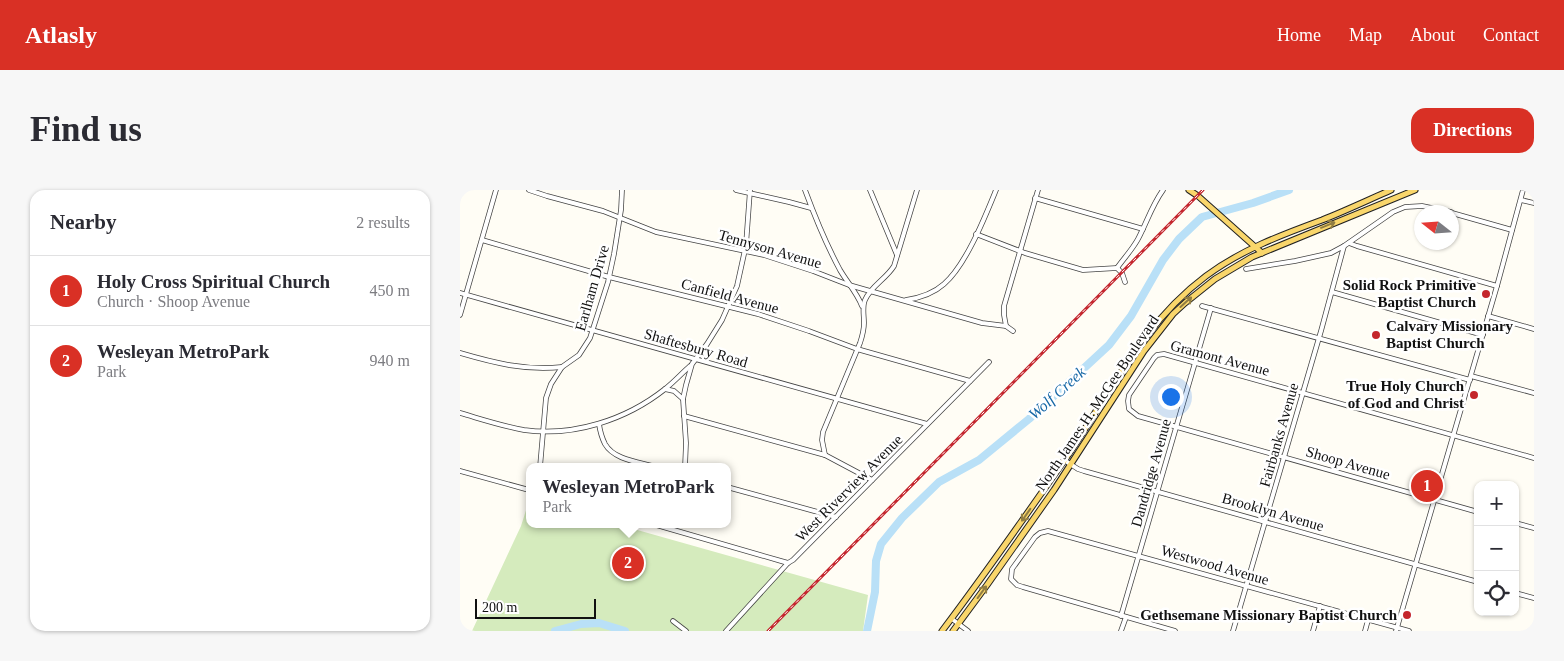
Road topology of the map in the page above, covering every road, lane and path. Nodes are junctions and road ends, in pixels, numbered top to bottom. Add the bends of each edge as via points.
1 (496, 190) edge
2 (529, 190) edge
3 (622, 190) edge
4 (736, 190) edge
5 (805, 190) edge
6 (870, 190) edge
7 (917, 190) edge
8 (996, 190) edge
9 (1038, 190) edge
10 (1164, 190) edge
11 (1189, 190) edge
12 (1391, 190) edge
13 (1415, 190) edge
14 (1523, 190) edge
15 (750, 192) edge
16 (1035, 198) junction
17 (1521, 200) junction
18 (1534, 203) edge
19 (1414, 206) edge
20 (811, 208) junction
21 (1459, 215) edge
22 (620, 218) junction
23 (1143, 229) junction
24 (1512, 230) junction
25 (976, 234) junction
26 (482, 240) junction
27 (1349, 243) junction
28 (1256, 246) junction
29 (1344, 246) junction
30 (745, 250) junction
31 (1020, 251) junction
32 (1262, 253) junction
33 (898, 256) junction
34 (1116, 268) junction
35 (1246, 269) dead end
36 (609, 277) junction
37 (1125, 282) dead end
38 (849, 285) junction
39 (1497, 286) junction
40 (871, 291) junction
41 (1332, 292) junction
42 (460, 293) edge
43 (466, 295) junction
44 (904, 301) junction
45 (728, 306) junction
46 (1202, 306) dead end
47 (863, 308) junction
48 (1211, 308) junction
49 (460, 315) edge
50 (1488, 316) junction
51 (1006, 326) junction
52 (1534, 329) edge
53 (593, 331) junction
54 (1013, 331) dead end
55 (1483, 335) junction
56 (1318, 338) junction
57 (858, 349) junction
58 (460, 353) edge
59 (695, 360) junction
60 (989, 362) dead end
61 (1195, 362) junction
62 (692, 364) junction
63 (562, 367) junction
64 (1470, 378) junction
65 (970, 381) junction
66 (665, 389) junction
67 (1303, 392) junction
68 (1534, 394) edge
69 (683, 399) junction
70 (836, 399) junction
71 (1128, 407) joint
72 (460, 413) edge
73 (684, 416) junction
74 (599, 424) junction
75 (927, 424) junction
76 (1176, 427) junction
77 (543, 431) junction
78 (1454, 434) junction
79 (825, 455) junction
80 (1284, 457) junction
81 (1534, 458) edge
82 (1064, 460) junction
83 (540, 463) edge
84 (643, 463) edge
85 (684, 463) edge
86 (1070, 464) junction
87 (460, 471) edge
88 (872, 480) junction
89 (731, 488) edge
90 (526, 489) edge
91 (1157, 492) junction
92 (1435, 499) junction
93 (1474, 511) edge
94 (836, 517) junction
95 (1265, 522) junction
96 (1519, 524) edge
97 (673, 528) edge
98 (1534, 528) edge
99 (1138, 555) junction
100 (788, 563) junction
101 (1416, 564) junction
102 (1474, 581) edge
103 (1246, 585) junction
104 (1519, 594) edge
105 (1534, 598) edge
106 (1320, 606) junction
107 (1123, 616) junction
108 (952, 619) junction
109 (1368, 620) junction
110 (673, 621) dead end
111 (958, 624) junction
112 (1396, 629) edge
113 (686, 631) edge
114 (726, 631) edge
115 (942, 631) edge
116 (953, 631) edge
117 (968, 631) edge
118 (1121, 631) edge
119 (1175, 631) edge
120 (1233, 631) edge
121 (1313, 631) edge
122 (1365, 631) edge
123 (1409, 631) edge

1 - 26 street
2 - 22 street, Tennyson Avenue
3 - 22 street, Earlham Drive
4 - 15 street
5 - 20 street
6 - 33 street
7 - 33 street
8 - 25 street
9 - 16 street
10 - 23 street
11 - 28 main road
12 - 28 main road, North James H. McGee Boulevard
32 -> 13 main road, North James H. McGee Boulevard
14 - 17 street
15 - 20 street
15 - 30 street
16 - 23 street
16 - 31 street
17 - 18 street
17 - 24 street
19 - 27 street via 1393,212
20 - 38 street
21 - 24 street
22 - 30 street, Tennyson Avenue via 667,236
22 - 36 street, Earlham Drive
23 - 34 street via 1133,248
24 - 39 street
25 - 31 street
25 - 44 street via 957,270 945,284 928,294
26 - 36 street, Canfield Avenue
26 - 43 street
27 - 29 street
27 - 39 street
28 - 32 main road
28 - 82 main road, North James H. McGee Boulevard via 1206,276 1164,313 1139,345
29 - 35 street via 1312,258
29 - 41 street, Fairbanks Avenue
30 - 38 street, Tennyson Avenue
30 - 45 street
31 - 34 street via 1083,270
31 - 51 street via 1004,306
86 -> 32 main road, North James H. McGee Boulevard via 1144,351 1173,314 1215,279
33 - 40 street via 890,272
34 - 37 street
36 - 45 street, Canfield Avenue
36 - 53 street, Earlham Drive
38 - 40 street, Tennyson Avenue
38 - 47 street
39 - 50 street
40 - 44 street, Tennyson Avenue
40 - 47 street
41 - 55 street
41 - 56 street, Fairbanks Avenue
42 - 43 street, Shaftesbury Road
43 - 49 street
43 - 53 street, Shaftesbury Road
44 - 51 street, Tennyson Avenue via 982,323
45 - 57 street, Canfield Avenue
45 - 59 street via 715,333
46 - 48 street
47 - 57 street via 863,330
48 - 56 street
48 - 61 street, Dandridge Avenue
50 - 52 street
50 - 55 street
51 - 54 street
53 - 59 street, Shaftesbury Road
53 - 63 street, Earlham Drive via 582,351
55 - 64 street
56 - 64 street
56 - 67 street, Fairbanks Avenue
57 - 65 street, Canfield Avenue
57 - 70 street
58 - 63 street via 516,367
59 - 62 street
59 - 70 street, Shaftesbury Road
60 - 65 street, West Riverview Avenue
61 - 67 street, Gramont Avenue
61 - 71 street, Gramont Avenue via 1159,354 1129,395
61 - 76 street, Dandridge Avenue
62 - 66 street
62 - 69 street
63 - 77 street, Earlham Drive via 546,398
64 - 68 street
64 - 78 street
65 - 75 street, West Riverview Avenue
66 - 69 street via 674,391
66 - 74 street via 636,408
67 - 78 street, Gramont Avenue
67 - 80 street, Fairbanks Avenue
69 - 73 street
70 - 75 street, Shaftesbury Road
70 - 79 street via 822,432
71 - 76 street, Shoop Avenue via 1138,416
72 - 77 street via 513,428
73 - 79 street
73 - 85 street
74 - 77 street
74 - 84 street via 611,451
75 - 88 street, West Riverview Avenue
76 - 80 street, Shoop Avenue
76 - 91 street, Dandridge Avenue
77 - 83 street, Earlham Drive
78 - 81 street, Gramont Avenue
78 - 92 street
79 - 88 street
80 - 92 street, Shoop Avenue
80 - 95 street, Fairbanks Avenue
82 - 86 street, Brooklyn Avenue
82 -> 108 main road, North James H. McGee Boulevard
86 - 91 street, Brooklyn Avenue
111 -> 86 main road, North James H. McGee Boulevard
87 - 90 street
88 - 94 street, West Riverview Avenue
89 - 94 street
91 - 95 street, Brooklyn Avenue
91 - 99 street, Dandridge Avenue
92 - 93 street, Shoop Avenue
92 - 101 street
94 - 100 street, West Riverview Avenue
95 - 101 street, Brooklyn Avenue
95 - 103 street, Fairbanks Avenue
96 - 98 street
97 - 100 street
99 - 103 street, Westwood Avenue
99 - 107 street, Dandridge Avenue
99 - 107 street, Westwood Avenue via 1048,531 1037,535 1011,572 1011,580 1017,585
100 - 114 street, West Riverview Avenue
101 - 102 street, Brooklyn Avenue
101 - 112 street
103 - 106 street, Westwood Avenue
103 - 120 street, Fairbanks Avenue
104 - 105 street
106 - 109 street, Westwood Avenue
106 - 121 street
107 - 118 street, Dandridge Avenue
107 - 119 street
108 - 111 street
108 - 115 main road, North James H. McGee Boulevard
109 - 112 street, Westwood Avenue
109 - 122 street
110 - 113 street
111 - 116 main road, North James H. McGee Boulevard
111 - 117 street
112 - 123 street, Westwood Avenue

